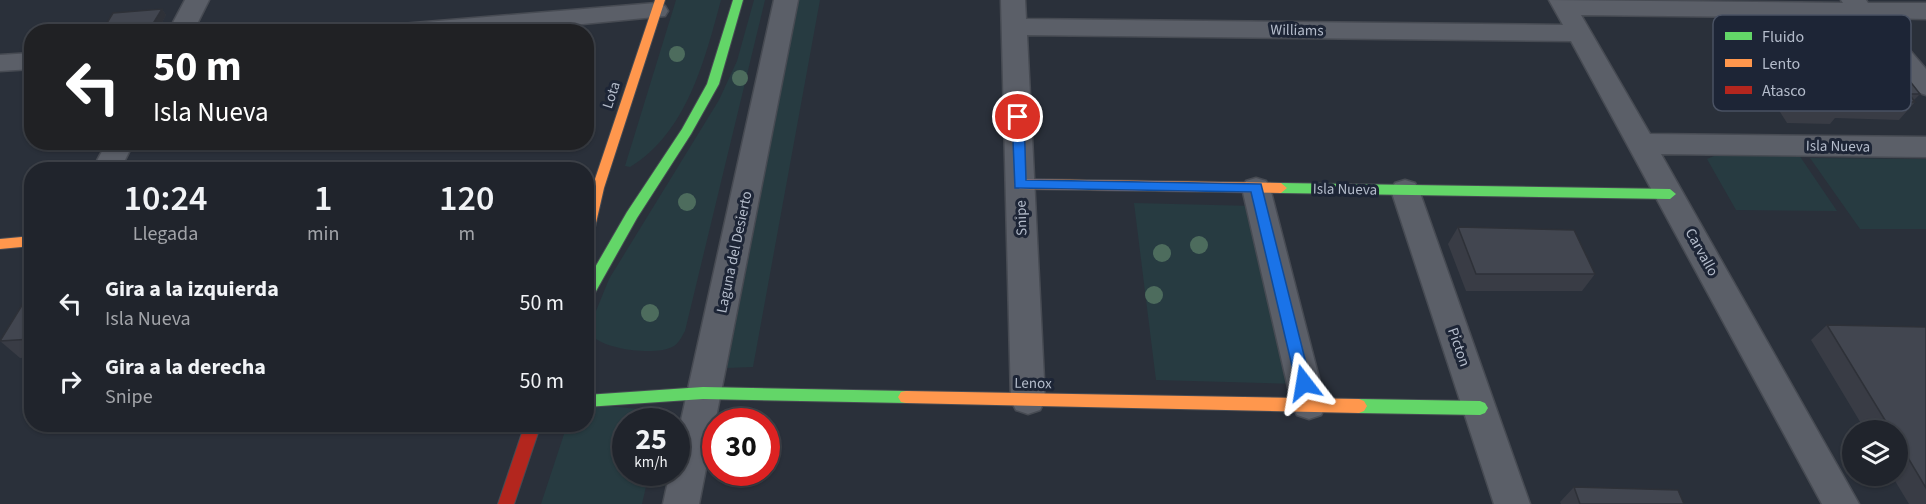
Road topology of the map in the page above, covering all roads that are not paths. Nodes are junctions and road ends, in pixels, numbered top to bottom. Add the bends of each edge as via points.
1 (197, 0) edge
2 (738, 0) edge
3 (786, 0) edge
4 (1563, 4) edge
5 (1857, 5) edge
6 (658, 6) edge
7 (1926, 11) edge
8 (1014, 13) edge
9 (184, 24) edge
10 (481, 24) edge
11 (1580, 33) junction
12 (24, 62) edge
13 (0, 63) edge
14 (1911, 68) edge
15 (1926, 86) edge
16 (1642, 144) junction
17 (1926, 147) edge
18 (666, 162) junction
19 (641, 175) dead end
20 (1020, 184) junction
21 (598, 187) edge
22 (1256, 188) junction
23 (1405, 190) junction
24 (1670, 194) junction
25 (594, 203) edge
26 (24, 242) edge
27 (0, 244) edge
28 (594, 282) edge
29 (703, 393) junction
30 (594, 400) edge
31 (1028, 400) junction
32 (1309, 405) junction
33 (1480, 408) junction
34 (530, 432) edge
35 (506, 504) edge
36 (681, 504) edge
37 (1512, 504) edge
38 (1841, 504) edge

1 - 9 street
2 - 18 street via 713,84
3 - 29 street, Laguna del Desierto
4 - 5 street
4 - 11 street, Carvallo
5 - 7 street
6 - 10 street
6 - 21 street, Lota
8 - 11 street, Williams
8 - 20 street, Snipe
11 - 16 street, Carvallo
12 - 13 street
14 - 15 street
16 - 17 street, Isla Nueva
16 - 24 street, Carvallo
18 - 19 street
18 - 28 street
20 - 22 street, Isla Nueva
20 - 31 street, Snipe
21 - 25 street, Lota
22 - 23 street, Isla Nueva
22 - 32 street
23 - 24 street, Isla Nueva
23 - 33 street, Picton
24 - 38 street, Carvallo
26 - 27 street
29 - 30 street, Lenox
29 - 31 street, Lenox
29 - 36 street, Laguna del Desierto
31 - 32 street, Lenox
32 - 33 street, Lenox
33 - 37 street, Picton
34 - 35 street

